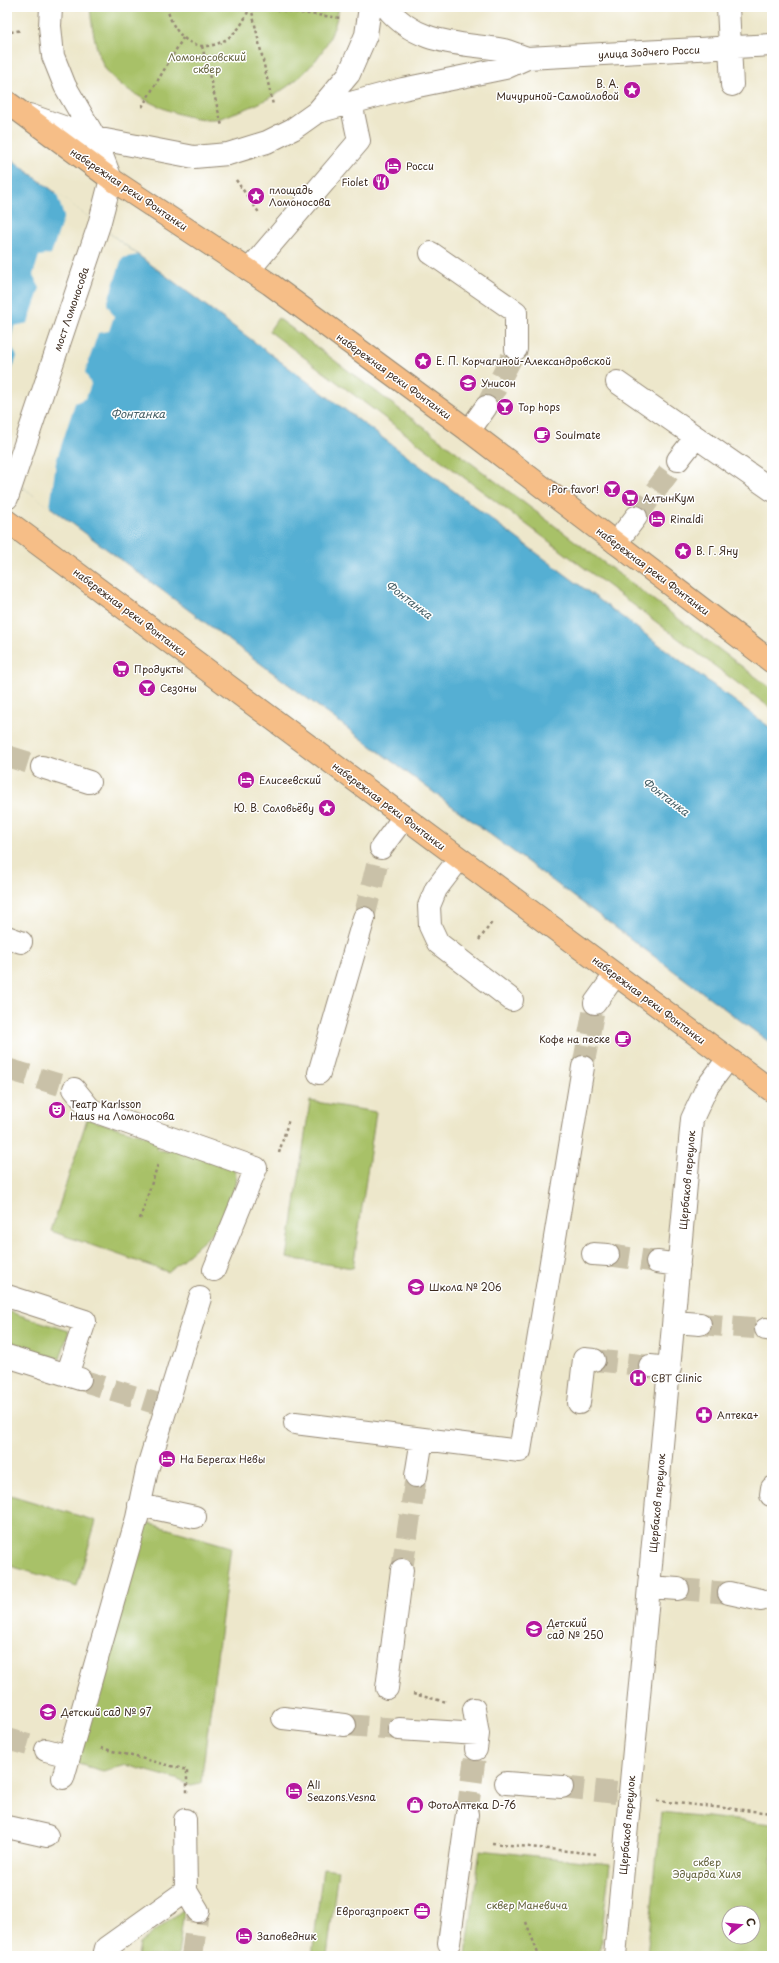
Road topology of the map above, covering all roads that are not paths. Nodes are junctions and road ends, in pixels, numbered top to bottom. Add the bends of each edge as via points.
1 (51, 7) edge
2 (370, 7) edge
3 (386, 7) edge
4 (728, 7) edge
5 (772, 45) edge
6 (731, 47) junction
7 (527, 58) junction
8 (732, 85) dead end
9 (351, 103) junction
10 (14, 107) edge
11 (318, 112) junction
12 (95, 138) junction
13 (111, 178) junction
14 (431, 252) dead end
15 (249, 270) junction
16 (516, 349) tunnel mouth
17 (617, 382) dead end
18 (486, 407) tunnel mouth
19 (469, 431) junction
20 (696, 437) junction
21 (678, 460) tunnel mouth
22 (10, 488) edge
23 (772, 490) edge
24 (636, 517) tunnel mouth
25 (7, 521) edge
26 (616, 543) junction
27 (772, 662) edge
28 (42, 767) tunnel mouth
29 (89, 782) dead end
30 (404, 817) junction
31 (382, 848) tunnel mouth
32 (459, 858) junction
33 (364, 918) tunnel mouth
34 (615, 975) junction
35 (512, 1000) dead end
36 (595, 1003) tunnel mouth
37 (728, 1059) junction
38 (583, 1067) tunnel mouth
39 (319, 1073) dead end
40 (74, 1089) tunnel mouth
41 (772, 1091) edge
42 (657, 1262) tunnel mouth
43 (679, 1265) junction
44 (214, 1270) dead end
45 (7, 1296) edge
46 (200, 1298) dead end
47 (674, 1322) junction
48 (700, 1324) tunnel mouth
49 (7, 1356) edge
50 (594, 1360) tunnel mouth
51 (579, 1403) dead end
52 (295, 1423) dead end
53 (422, 1439) junction
54 (416, 1476) tunnel mouth
55 (139, 1505) junction
56 (195, 1517) dead end
57 (402, 1570) tunnel mouth
58 (649, 1587) junction
59 (678, 1589) tunnel mouth
60 (729, 1593) tunnel mouth
61 (761, 1600) dead end
62 (387, 1688) dead end
63 (474, 1709) dead end
64 (283, 1718) dead end
65 (345, 1725) tunnel mouth
66 (399, 1729) tunnel mouth
67 (46, 1750) tunnel mouth
68 (69, 1756) junction
69 (63, 1778) dead end
70 (506, 1783) dead end
71 (562, 1787) tunnel mouth
72 (467, 1814) tunnel mouth
73 (185, 1820) road end
74 (7, 1827) edge
75 (47, 1836) dead end
76 (186, 1891) junction
77 (198, 1910) tunnel mouth
78 (449, 1943) dead end
79 (104, 1956) edge
80 (615, 1956) edge

1 - 12 street via 50,26 54,56 65,86
2 - 11 street via 366,35 349,74
3 - 7 street, улица Зодчего Росси via 396,20 422,34 450,44 505,50
4 - 6 street
5 - 6 street, улица Зодчего Росси
6 - 7 street, улица Зодчего Росси
6 - 8 street
7 - 9 street, улица Зодчего Росси via 505,68 403,89
9 - 11 street, улица Зодчего Росси
9 - 15 street via 359,140
10 - 12 street
10 - 13 main road, набережная реки Фонтанки
11 - 12 street via 293,130 267,142 228,154 212,156 194,157
12 - 13 street
13 - 15 main road, набережная реки Фонтанки
13 - 22 street, мост Ломоносова via 99,225
14 - 16 street via 516,312
15 - 19 main road, набережная реки Фонтанки
17 - 20 street
18 - 19 street
19 - 26 main road, набережная реки Фонтанки
20 - 21 street
20 - 23 street
24 - 26 street
25 - 30 main road, набережная реки Фонтанки
26 - 27 main road, набережная реки Фонтанки
28 - 29 street
30 - 31 street
30 - 32 main road, набережная реки Фонтанки
32 - 34 main road, набережная реки Фонтанки
32 - 35 street via 436,889 429,906 430,926 438,944
33 - 39 street
34 - 36 street
34 - 37 main road, набережная реки Фонтанки
37 - 41 main road, набережная реки Фонтанки
37 - 43 street, Щербаков переулок via 707,1087 692,1119
38 - 53 street via 520,1451
40 - 44 street via 91,1110 256,1168
42 - 43 street
43 - 47 street, Щербаков переулок
45 - 49 street via 85,1321 74,1377
46 - 55 street via 161,1405
47 - 48 street
47 - 58 street, Щербаков переулок via 660,1367
50 - 51 street via 584,1359
52 - 53 street
53 - 54 street
55 - 56 street
55 - 68 street
57 - 62 street
58 - 59 street
58 - 80 street, Щербаков переулок via 623,1794 624,1858
60 - 61 street
63 - 66 street via 477,1742
64 - 65 street
67 - 68 street
68 - 69 street
70 - 71 street
72 - 78 street
73 - 76 street
74 - 75 street
76 - 77 street
76 - 79 street via 106,1948

